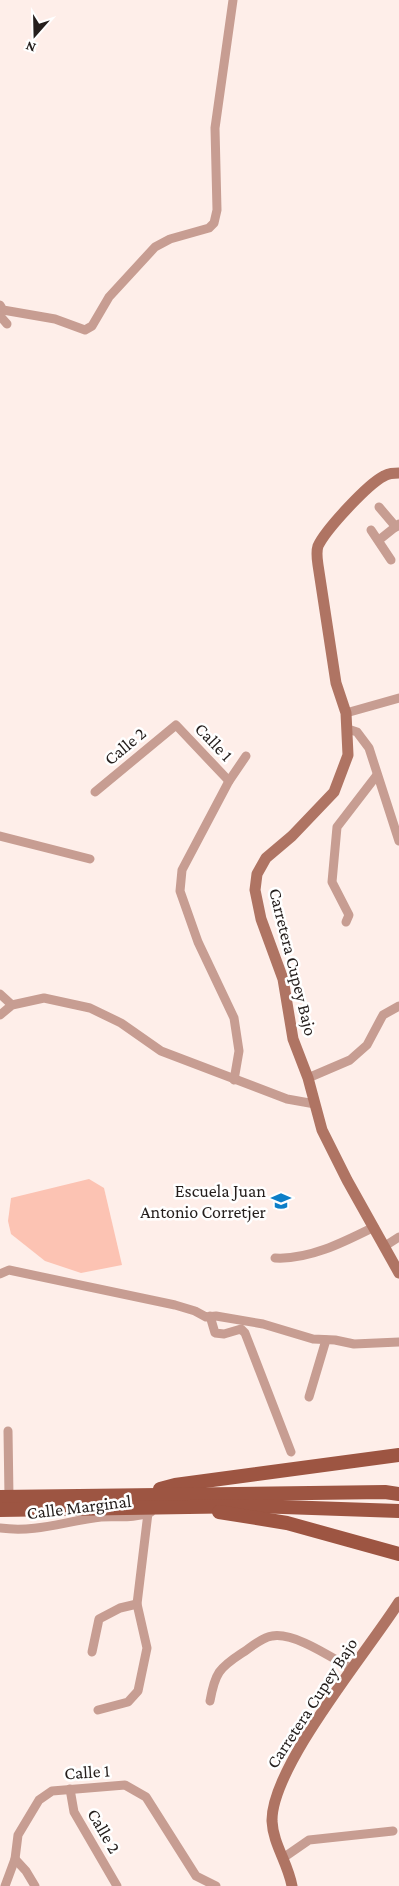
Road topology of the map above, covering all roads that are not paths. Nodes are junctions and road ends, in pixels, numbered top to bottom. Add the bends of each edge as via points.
1 (234, 0) edge
2 (0, 305) edge
3 (0, 316) edge
4 (8, 324) dead end
5 (399, 473) edge
6 (379, 508) dead end
7 (397, 526) edge
8 (371, 530) dead end
9 (379, 540) junction
10 (391, 560) dead end
11 (399, 698) edge
12 (346, 713) junction
13 (176, 725) joint
14 (348, 729) junction
15 (246, 756) dead end
16 (377, 775) junction
17 (229, 781) junction
18 (95, 792) dead end
19 (0, 836) edge
20 (399, 842) edge
21 (90, 859) dead end
22 (346, 922) dead end
23 (0, 994) edge
24 (399, 1006) edge
25 (4, 1010) edge
26 (308, 1078) junction
27 (234, 1080) junction
28 (315, 1104) junction
29 (374, 1227) junction
30 (399, 1237) edge
31 (385, 1246) junction
32 (275, 1258) dead end
33 (399, 1273) edge
34 (0, 1274) edge
35 (210, 1316) junction
36 (326, 1340) junction
37 (399, 1342) edge
38 (309, 1397) dead end
39 (8, 1431) dead end
40 (291, 1452) dead end
41 (399, 1455) edge
42 (144, 1494) junction
43 (399, 1494) edge
44 (4, 1497) edge
45 (204, 1508) junction
46 (0, 1510) edge
47 (154, 1511) junction
48 (399, 1511) edge
49 (0, 1528) edge
50 (399, 1554) edge
51 (399, 1602) edge
52 (137, 1604) junction
53 (92, 1652) dead end
54 (352, 1669) junction
55 (210, 1701) dead end
56 (98, 1710) dead end
57 (70, 1789) junction
58 (393, 1831) dead end
59 (284, 1858) junction
60 (15, 1859) junction
61 (5, 1886) edge
62 (35, 1886) edge
63 (117, 1886) edge
64 (216, 1886) edge
65 (292, 1886) edge

1 - 2 street via 215,128 217,210 214,223 209,228 170,239 155,247 109,297 92,326 85,330 55,319 3,310
3 - 4 street
5 - 12 street, Carretera Cupey Bajo via 384,476 371,486 332,525 316,553 336,683
6 - 7 street
7 - 9 street
8 - 9 street
9 - 10 street
11 - 12 street
12 - 14 street, Carretera Cupey Bajo
13 - 17 street, Calle 1
13 - 18 street, Calle 2
14 - 16 street via 358,732 369,748
14 - 26 street, Carretera Cupey Bajo via 348,754 334,792 266,858 257,874 257,905 283,979 292,1039
15 - 17 street
16 - 20 street
16 - 22 street via 338,826 332,882 349,915
17 - 27 street via 182,870 180,891 198,942 234,1018 238,1051
19 - 21 street
23 - 25 street
24 - 26 street via 383,1015 368,1045 350,1060
25 - 27 street via 44,998 90,1008 122,1023 161,1050
26 - 28 street, Carretera Cupey Bajo
27 - 28 street via 288,1099
28 - 29 street, Carretera Cupey Bajo via 322,1130
29 - 31 street, Carretera Cupey Bajo
29 - 32 street via 341,1243 294,1259
30 - 31 street
31 - 33 street, Carretera Cupey Bajo
34 - 35 street via 9,1270 175,1305
35 - 36 street via 263,1324
35 - 40 street via 215,1333 241,1330 245,1333
36 - 37 street via 354,1344
36 - 38 street
39 - 44 street
41 - 42 main road via 175,1485
42 - 43 main road
42 - 44 main road
45 - 47 main road
45 - 48 main road via 251,1506
45 - 50 main road via 287,1523
46 - 47 main road
47 - 49 street, Calle Marginal via 140,1517 101,1518 28,1530
47 - 52 street
51 - 54 street, Carretera Cupey Bajo
52 - 53 street via 120,1608 99,1620
52 - 56 street via 146,1648 138,1691 128,1702
54 - 55 street via 285,1636 270,1636 222,1666 214,1679
54 - 59 street, Carretera Cupey Bajo via 308,1735 278,1789 272,1820
57 - 60 street, Calle 1 via 52,1791 39,1800 18,1835
57 - 63 street, Calle 2 via 74,1812
57 - 64 street, Calle 1 via 125,1785 146,1796 196,1876
58 - 59 street via 309,1840
59 - 65 street, Carretera Cupey Bajo
60 - 61 street, Calle 1
60 - 62 street

